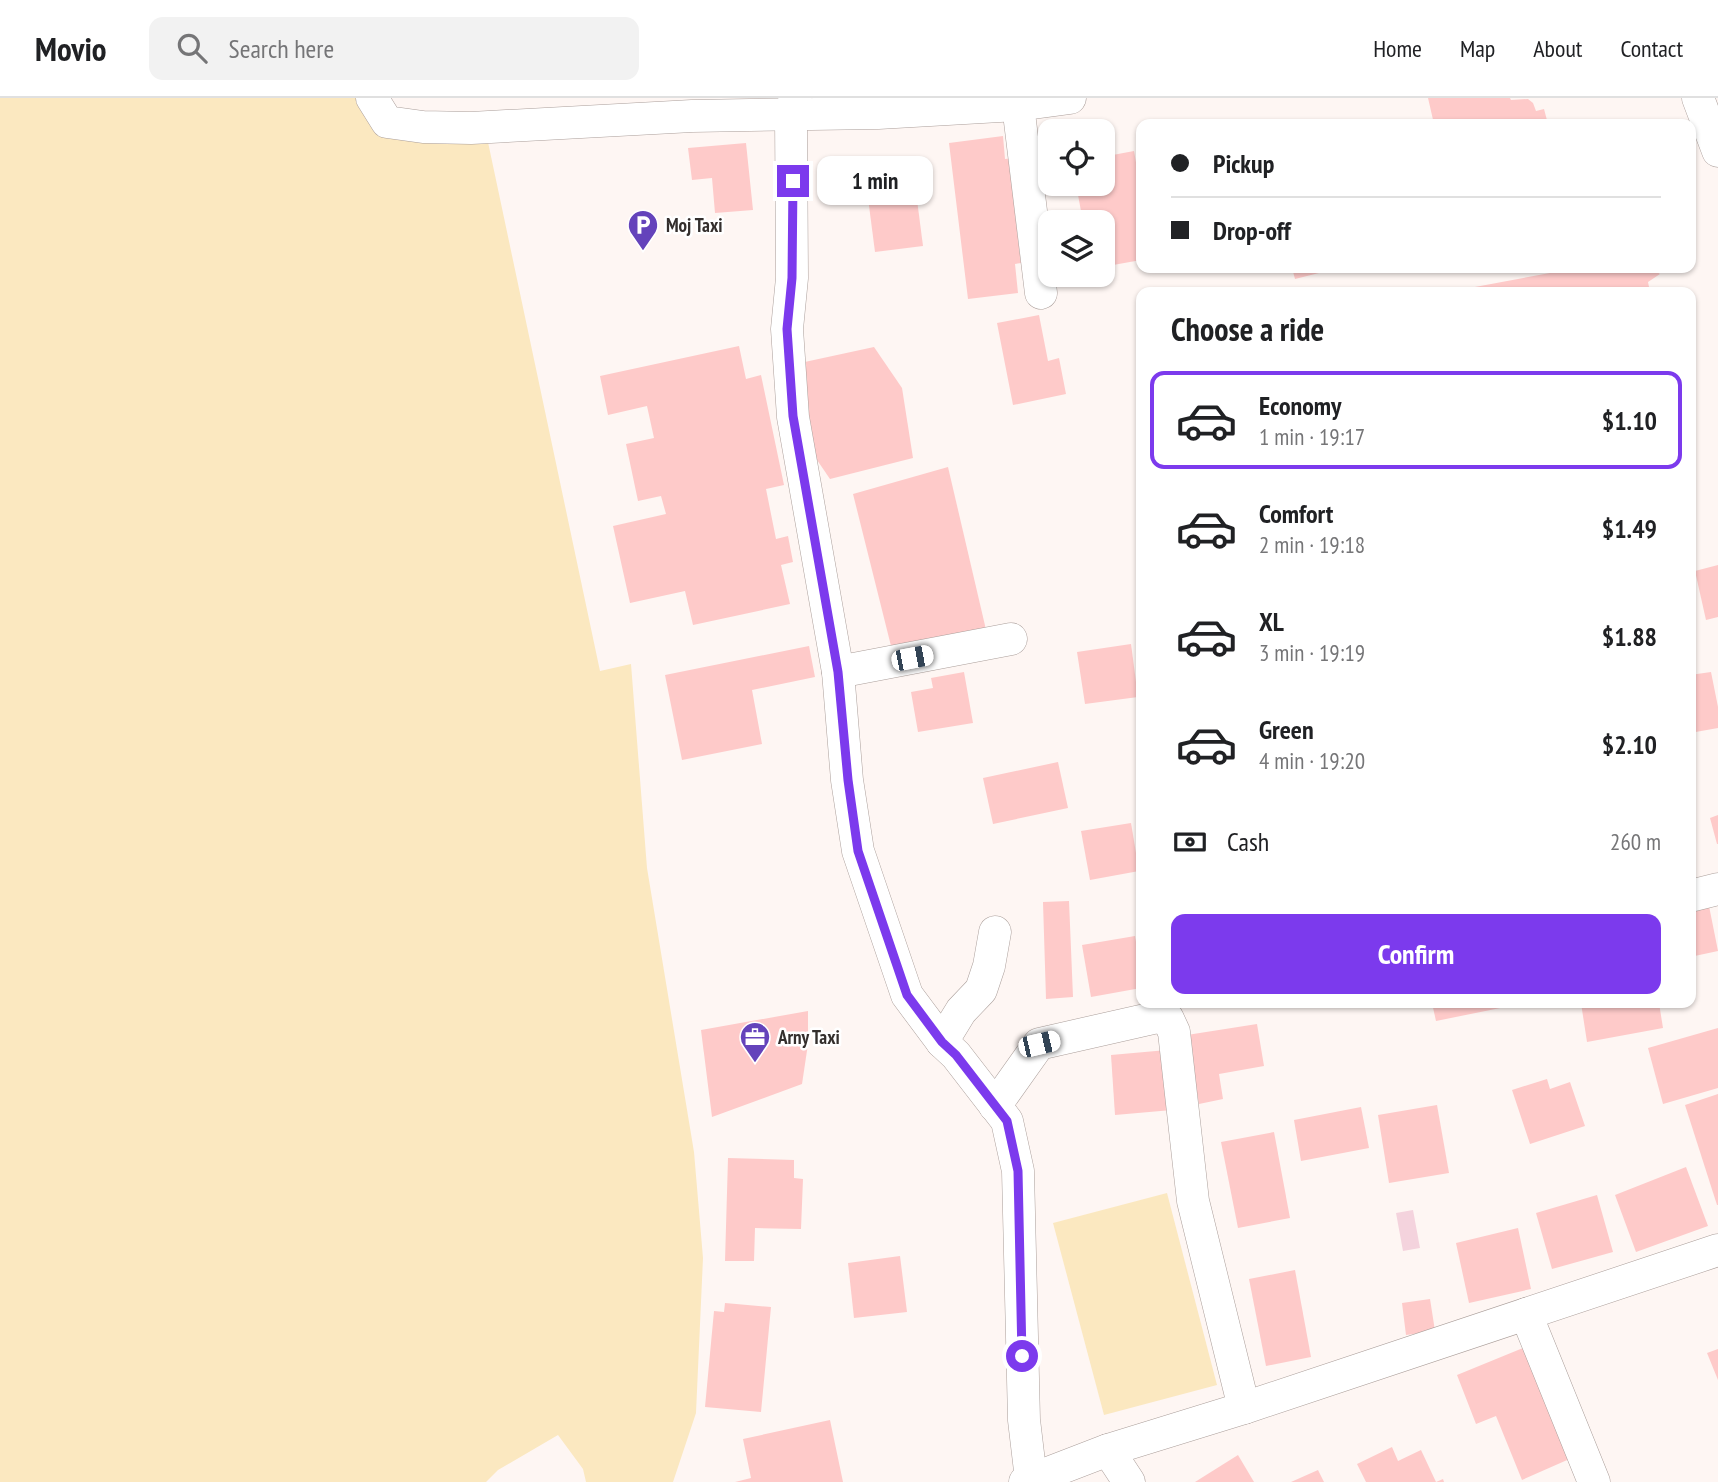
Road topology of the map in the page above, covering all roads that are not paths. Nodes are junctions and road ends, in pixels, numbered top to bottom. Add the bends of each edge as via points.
1 (372, 98) edge
2 (1070, 98) edge
3 (1698, 98) edge
4 (793, 105) edge
5 (1018, 105) junction
6 (691, 107) edge
7 (1718, 151) edge
8 (1041, 293) dead end
9 (1011, 639) dead end
10 (838, 672) junction
11 (1718, 889) edge
12 (1696, 894) edge
13 (995, 932) dead end
14 (942, 1042) junction
15 (995, 1106) junction
16 (1718, 1250) edge
17 (1526, 1314) junction
18 (1244, 1408) junction
19 (1108, 1450) junction
20 (1028, 1481) edge
21 (1129, 1482) edge
22 (1594, 1482) edge

1 - 6 street via 387,122 423,127 471,128
2 - 5 street
3 - 7 street
4 - 5 street via 827,115
4 - 6 street
4 - 10 street via 792,278 787,329 793,416
5 - 8 street
9 - 10 street
10 - 14 street via 858,851 907,995
11 - 12 street
13 - 14 street via 981,990
14 - 15 street
15 - 18 street via 1039,1044 1158,1017 1168,1019 1174,1032 1193,1201
15 - 20 street via 1007,1121 1018,1171
16 - 17 street
17 - 18 street
17 - 22 street
18 - 19 street
19 - 20 street
19 - 21 street

